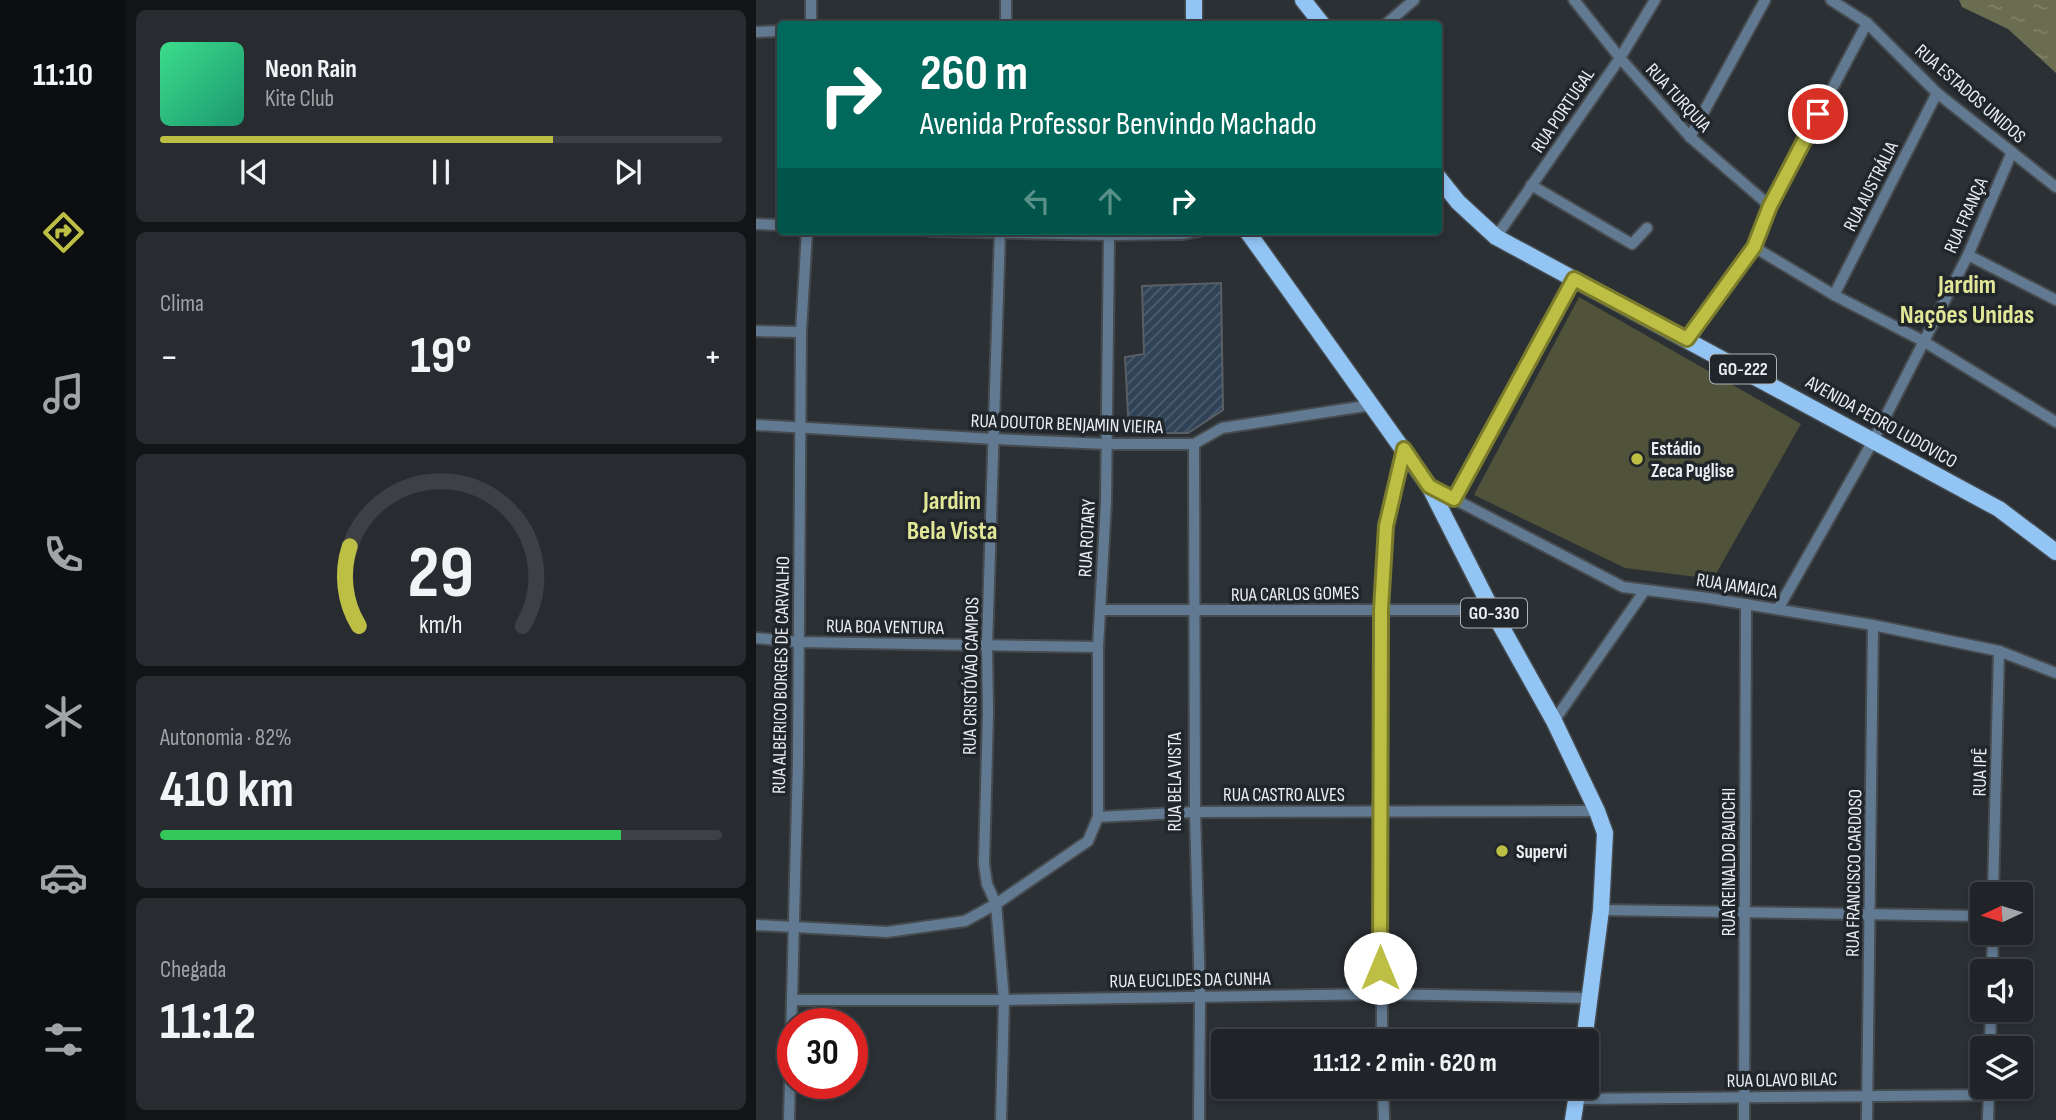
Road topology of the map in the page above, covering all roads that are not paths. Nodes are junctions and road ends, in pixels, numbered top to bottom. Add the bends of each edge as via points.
1 (811, 0) edge
2 (1006, 0) edge
3 (1194, 0) edge
4 (1303, 0) edge
5 (1414, 0) edge
6 (1574, 0) edge
7 (1655, 0) edge
8 (1765, 0) edge
9 (1831, 0) edge
10 (811, 21) edge
11 (1006, 21) edge
12 (1194, 21) edge
13 (1320, 21) edge
14 (1390, 21) edge
15 (1867, 23) junction
16 (777, 31) edge
17 (756, 32) edge
18 (1620, 58) junction
19 (1937, 93) junction
20 (1690, 137) junction
21 (2012, 152) junction
22 (1442, 182) edge
23 (1531, 186) junction
24 (2056, 187) edge
25 (1770, 206) junction
26 (756, 224) edge
27 (777, 225) edge
28 (1647, 228) dead end
29 (807, 235) edge
30 (1000, 235) edge
31 (1109, 235) edge
32 (1250, 235) edge
33 (1496, 237) junction
34 (1754, 247) junction
35 (1968, 255) junction
36 (1574, 279) junction
37 (1834, 295) junction
38 (2055, 297) edge
39 (756, 331) edge
40 (801, 332) junction
41 (1687, 339) junction
42 (1923, 341) junction
43 (1371, 405) junction
44 (2056, 422) edge
45 (756, 425) edge
46 (801, 429) junction
47 (994, 439) junction
48 (1873, 441) junction
49 (1107, 444) junction
50 (1194, 444) junction
51 (1404, 449) junction
52 (1429, 486) junction
53 (1454, 499) junction
54 (2056, 552) edge
55 (1645, 590) junction
56 (1746, 604) junction
57 (1381, 609) junction
58 (1100, 610) junction
59 (1492, 610) junction
60 (1778, 610) junction
61 (1195, 611) junction
62 (1873, 625) junction
63 (756, 638) edge
64 (797, 642) junction
65 (987, 646) junction
66 (1098, 647) junction
67 (1999, 651) junction
68 (2056, 673) edge
69 (1554, 721) junction
70 (1380, 811) junction
71 (1597, 811) junction
72 (1195, 812) junction
73 (1098, 817) junction
74 (1993, 882) edge
75 (996, 904) junction
76 (1601, 910) junction
77 (1745, 912) junction
78 (1870, 914) junction
79 (1970, 916) edge
80 (756, 925) edge
81 (793, 926) junction
82 (1381, 994) junction
83 (1200, 996) junction
84 (1589, 998) junction
85 (792, 1000) junction
86 (1004, 1000) junction
87 (1382, 1029) edge
88 (1585, 1029) edge
89 (1970, 1092) edge
90 (1599, 1094) edge
91 (1868, 1096) junction
92 (1744, 1097) junction
93 (1383, 1099) edge
94 (1576, 1099) edge
95 (1989, 1099) edge
96 (789, 1120) edge
97 (1001, 1120) edge
98 (1199, 1120) edge
99 (1384, 1120) edge
100 (1573, 1120) edge
101 (1744, 1120) edge
102 (1867, 1120) edge
103 (1988, 1120) edge

1 - 10 street
2 - 11 street
3 - 12 main road
4 - 13 main road
5 - 14 street
6 - 18 street, RUA TURQUIA
7 - 18 street, RUA PORTUGAL
8 - 20 street
9 - 15 street, RUA ESTADOS UNIDOS
15 - 19 street, RUA ESTADOS UNIDOS
15 - 25 street
16 - 17 street
18 - 20 street, RUA TURQUIA
18 - 23 street, RUA PORTUGAL
19 - 21 street, RUA ESTADOS UNIDOS
19 - 37 street, RUA AUSTRÁLIA
20 - 25 street, RUA TURQUIA
21 - 24 street, RUA ESTADOS UNIDOS
21 - 35 street, RUA FRANÇA
22 - 33 main road, AVENIDA PEDRO LUDOVICO / GO-222
23 - 28 street via 1632,244
23 - 33 street, RUA PORTUGAL
25 - 34 street
26 - 27 street
29 - 40 street, RUA ALBERICO BORGES DE CARVALHO
30 - 47 street, RUA CRISTÓVÃO CAMPOS
31 - 49 street, RUA ROTARY
32 - 43 main road, GO-330
33 - 36 main road, AVENIDA PEDRO LUDOVICO / GO-222
34 - 37 street
34 - 41 street
35 - 38 street
35 - 42 street, RUA FRANÇA
36 - 41 main road, AVENIDA PEDRO LUDOVICO / GO-222
36 - 53 street
37 - 42 street
39 - 40 street
40 - 46 street, RUA ALBERICO BORGES DE CARVALHO
41 - 48 main road, AVENIDA PEDRO LUDOVICO / GO-222
42 - 44 street
42 - 48 street, RUA FRANÇA
43 - 50 street, RUA DOUTOR BENJAMIN VIEIRA via 1222,428
43 - 51 main road, GO-330
45 - 46 street, RUA DOUTOR BENJAMIN VIEIRA
46 - 47 street, RUA DOUTOR BENJAMIN VIEIRA
46 - 64 street, RUA ALBERICO BORGES DE CARVALHO
47 - 49 street, RUA DOUTOR BENJAMIN VIEIRA
47 - 65 street, RUA CRISTÓVÃO CAMPOS
48 - 54 main road, AVENIDA PEDRO LUDOVICO / GO-222 via 1999,509
48 - 60 street
49 - 50 street, RUA DOUTOR BENJAMIN VIEIRA
49 - 58 street, RUA ROTARY
50 - 61 street, RUA BELA VISTA
51 - 52 main road, GO-330
51 - 57 street via 1386,526
52 - 53 street, RUA JAMAICA
52 - 59 main road, GO-330
53 - 55 street, RUA JAMAICA via 1623,587
55 - 56 street, RUA JAMAICA
55 - 69 street
56 - 60 street, RUA JAMAICA
56 - 77 street, RUA REINALDO BAIOCHI
57 - 59 street, RUA CARLOS GOMES
57 - 61 street, RUA CARLOS GOMES
57 - 70 street
58 - 61 street, RUA CARLOS GOMES
58 - 66 street, RUA ROTARY
59 - 69 main road, GO-330
60 - 62 street, RUA JAMAICA
61 - 72 street, RUA BELA VISTA
62 - 67 street, RUA JAMAICA
62 - 78 street, RUA FRANCISCO CARDOSO
63 - 64 street, RUA BOA VENTURA
64 - 65 street, RUA BOA VENTURA
64 - 81 street, RUA ALBERICO BORGES DE CARVALHO
65 - 66 street, RUA BOA VENTURA
65 - 75 street, RUA CRISTÓVÃO CAMPOS via 984,864
66 - 73 street, RUA ROTARY
67 - 68 street, RUA JAMAICA
67 - 74 street, RUA IPÊ
69 - 71 main road, GO-330
70 - 71 street, RUA CASTRO ALVES
70 - 72 street, RUA CASTRO ALVES
70 - 82 street
71 - 76 main road, GO-330 via 1605,832
72 - 73 street, RUA CASTRO ALVES
72 - 83 street, RUA BELA VISTA
73 - 75 street, RUA ROTARY via 1088,841
75 - 81 street via 965,921 887,932
75 - 86 street, RUA CRISTÓVÃO CAMPOS
76 - 77 street
76 - 84 main road, GO-330
77 - 78 street
77 - 92 street, RUA REINALDO BAIOCHI
78 - 79 street
78 - 91 street, RUA FRANCISCO CARDOSO
80 - 81 street
81 - 85 street, RUA ALBERICO BORGES DE CARVALHO
82 - 83 street, RUA EUCLIDES DA CUNHA
82 - 84 street, RUA EUCLIDES DA CUNHA
82 - 87 street
83 - 86 street, RUA EUCLIDES DA CUNHA
83 - 98 street, RUA BELA VISTA
84 - 88 main road, GO-330
85 - 86 street, RUA EUCLIDES DA CUNHA
85 - 96 street, RUA ALBERICO BORGES DE CARVALHO
86 - 97 street, RUA CRISTÓVÃO CAMPOS
89 - 91 street, RUA OLAVO BILAC
90 - 92 street, RUA OLAVO BILAC
91 - 92 street, RUA OLAVO BILAC
91 - 102 street, RUA FRANCISCO CARDOSO
92 - 101 street, RUA REINALDO BAIOCHI
93 - 99 street
94 - 100 main road
95 - 103 street

